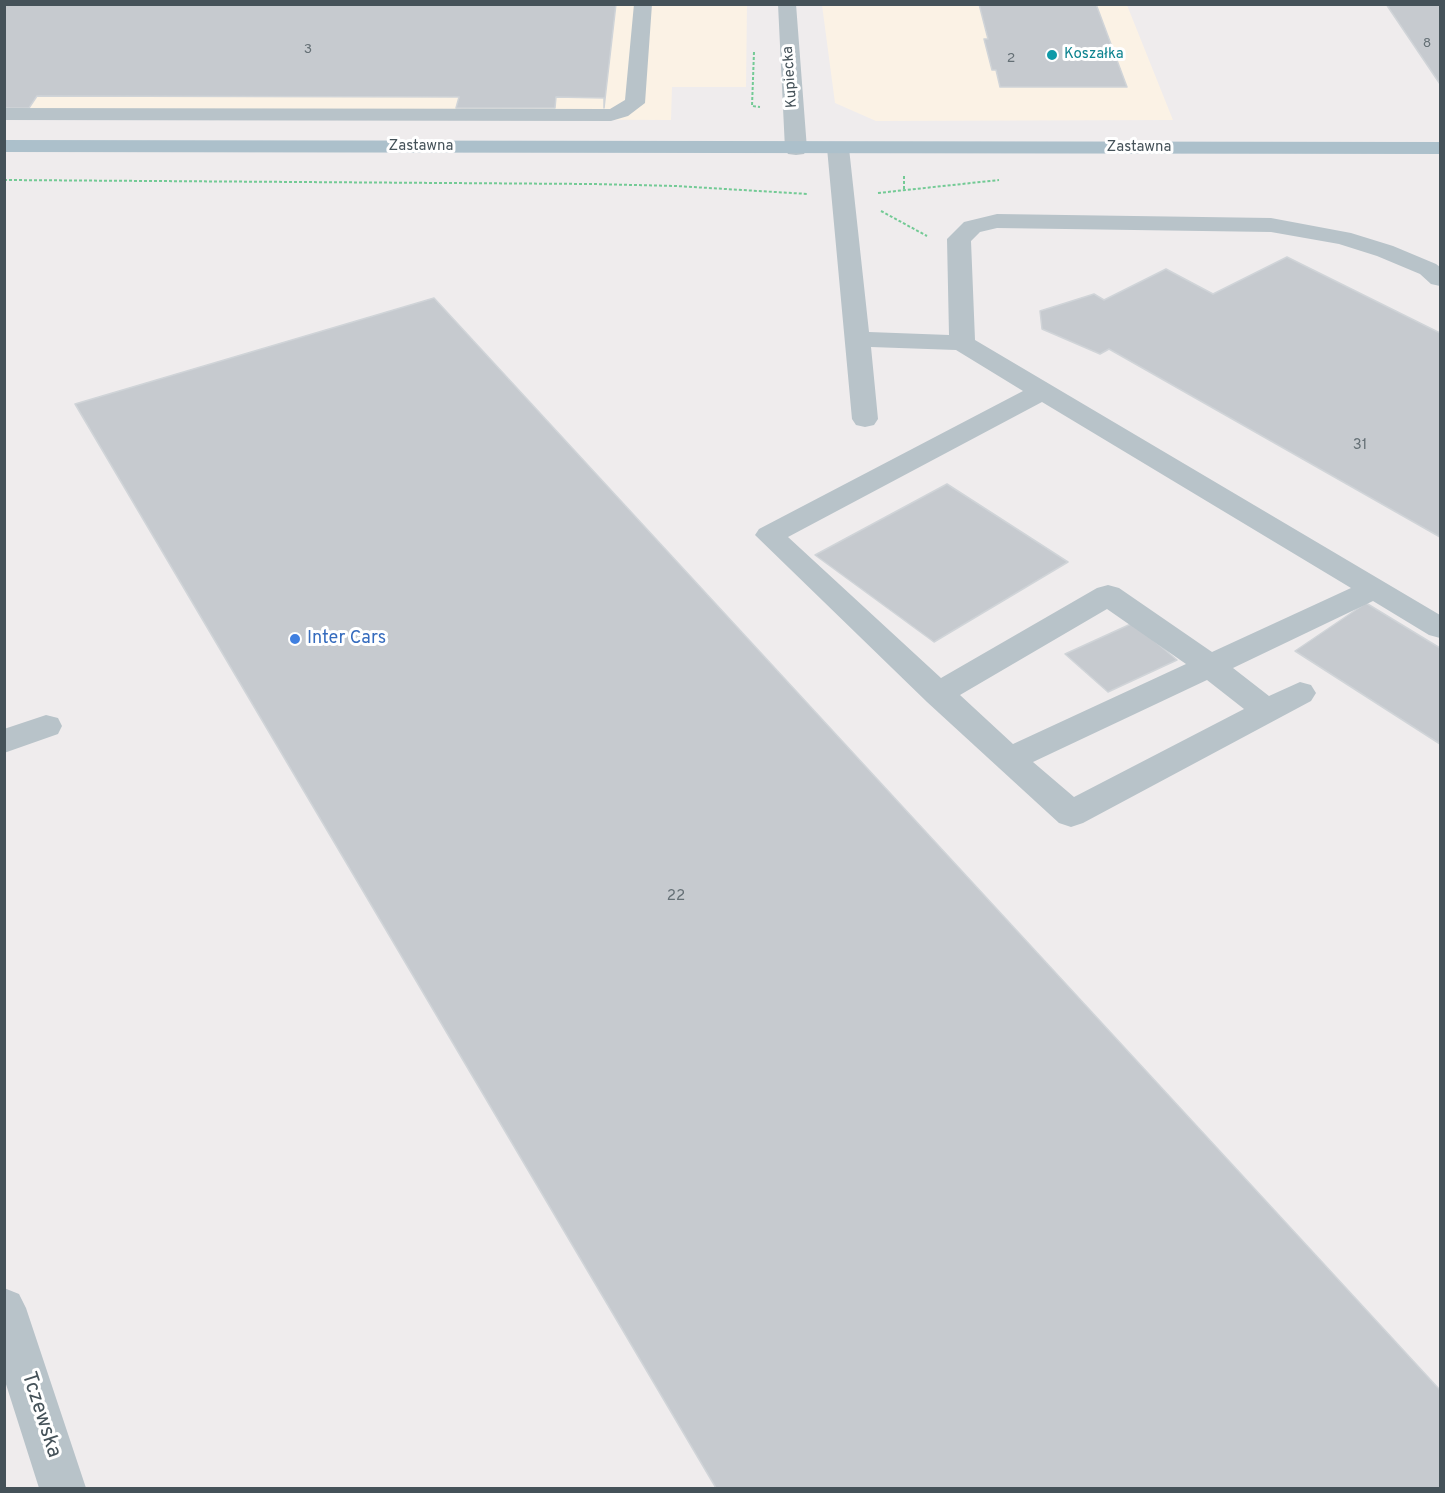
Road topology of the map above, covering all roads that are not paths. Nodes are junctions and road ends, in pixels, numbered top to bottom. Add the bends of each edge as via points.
1 (643, 4) edge
2 (787, 4) edge
3 (4, 114) edge
4 (4, 146) edge
5 (838, 148) junction
6 (1440, 148) edge
7 (796, 149) junction
8 (1440, 279) edge
9 (857, 339) junction
10 (962, 342) junction
11 (1043, 391) junction
12 (865, 419) dead end
13 (1374, 589) junction
14 (1440, 628) edge
15 (1210, 666) junction
16 (1300, 693) dead end
17 (938, 694) junction
18 (1266, 711) junction
19 (46, 726) dead end
20 (4, 742) edge
21 (1009, 760) junction
22 (4, 1308) edge
23 (63, 1488) edge

1 - 3 street via 635,103 610,115
2 - 7 street, Kupiecka
4 - 7 main road, Zastawna
5 - 6 main road, Zastawna
5 - 7 main road, Zastawna
5 - 9 street
8 - 10 street via 1428,269 1385,251 1343,238 1271,225 990,222 972,227 959,239
9 - 10 street
9 - 12 street
10 - 11 street
11 - 13 street
11 - 17 street via 769,535
13 - 14 street
13 - 15 street
15 - 17 street via 1108,595
15 - 18 street
15 - 21 street
16 - 18 street
17 - 21 street
18 - 21 street via 1071,814
19 - 20 street
22 - 23 street, Tczewska

